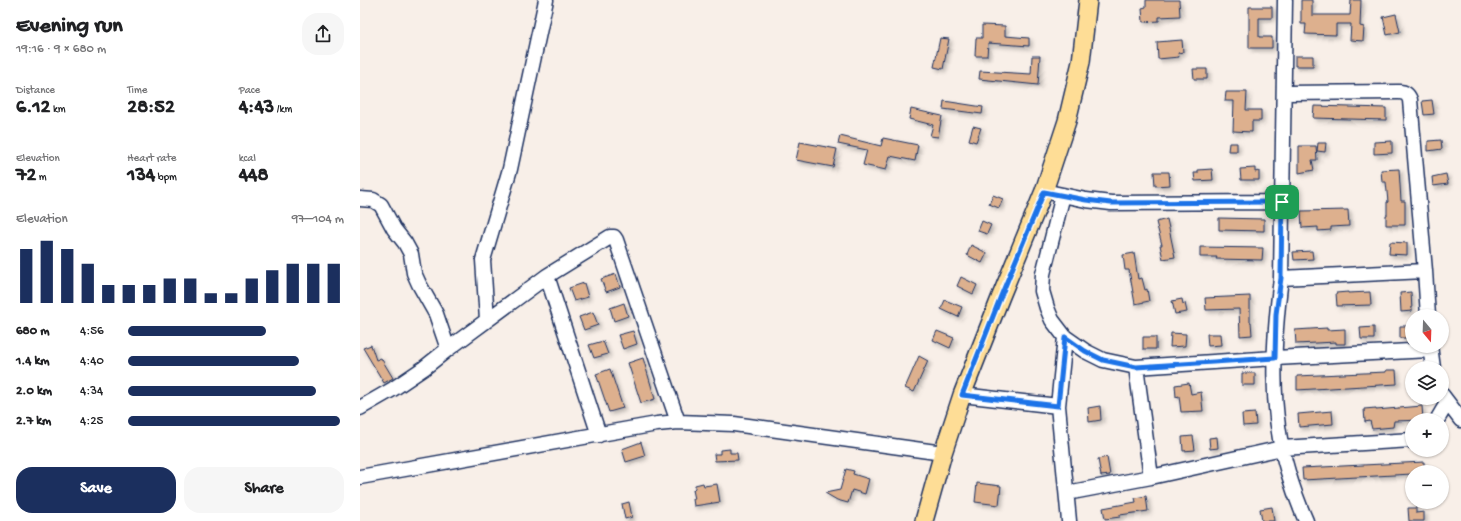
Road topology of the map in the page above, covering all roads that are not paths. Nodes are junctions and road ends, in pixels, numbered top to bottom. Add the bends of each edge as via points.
1 (546, 0) edge
2 (1088, 0) edge
3 (1285, 0) edge
4 (1284, 93) junction
5 (1044, 192) junction
6 (1063, 195) junction
7 (360, 199) edge
8 (1282, 202) junction
9 (1425, 271) junction
10 (547, 276) junction
11 (1281, 278) junction
12 (1428, 309) edge
13 (487, 320) junction
14 (1065, 337) junction
15 (448, 349) junction
16 (1405, 350) edge
17 (1275, 358) junction
18 (1136, 367) junction
19 (962, 395) junction
20 (1449, 404) edge
21 (1058, 406) junction
22 (360, 408) edge
23 (1461, 420) edge
24 (678, 422) junction
25 (599, 434) junction
26 (1405, 440) edge
27 (1282, 448) junction
28 (942, 453) junction
29 (360, 477) edge
30 (1151, 477) junction
31 (1067, 493) junction
32 (924, 521) edge
33 (1069, 521) edge
34 (1306, 521) edge

1 - 13 street via 510,169 483,260
2 - 5 main road via 1081,62 1072,103
3 - 4 street
4 - 8 street
4 - 9 street via 1403,92 1408,96
5 - 6 street
5 - 19 main road
6 - 8 street via 1111,203
6 - 14 street via 1043,274 1042,291 1052,320
7 - 15 street via 373,200 381,205 405,243 411,254 414,273 436,314
8 - 11 street
9 - 11 street
9 - 12 street
10 - 13 street
10 - 24 street via 606,239 614,237
10 - 25 street
11 - 17 street via 1276,314
13 - 15 street
14 - 18 street via 1103,360
14 - 21 street
15 - 22 street via 424,368
16 - 17 street
17 - 18 street
17 - 27 street via 1274,387
18 - 30 street
19 - 21 street
19 - 28 main road
20 - 23 street
21 - 31 street
24 - 25 street
24 - 28 street via 734,424
25 - 29 street
26 - 27 street
27 - 30 street
27 - 34 street
28 - 32 main road
30 - 31 street
31 - 33 street

